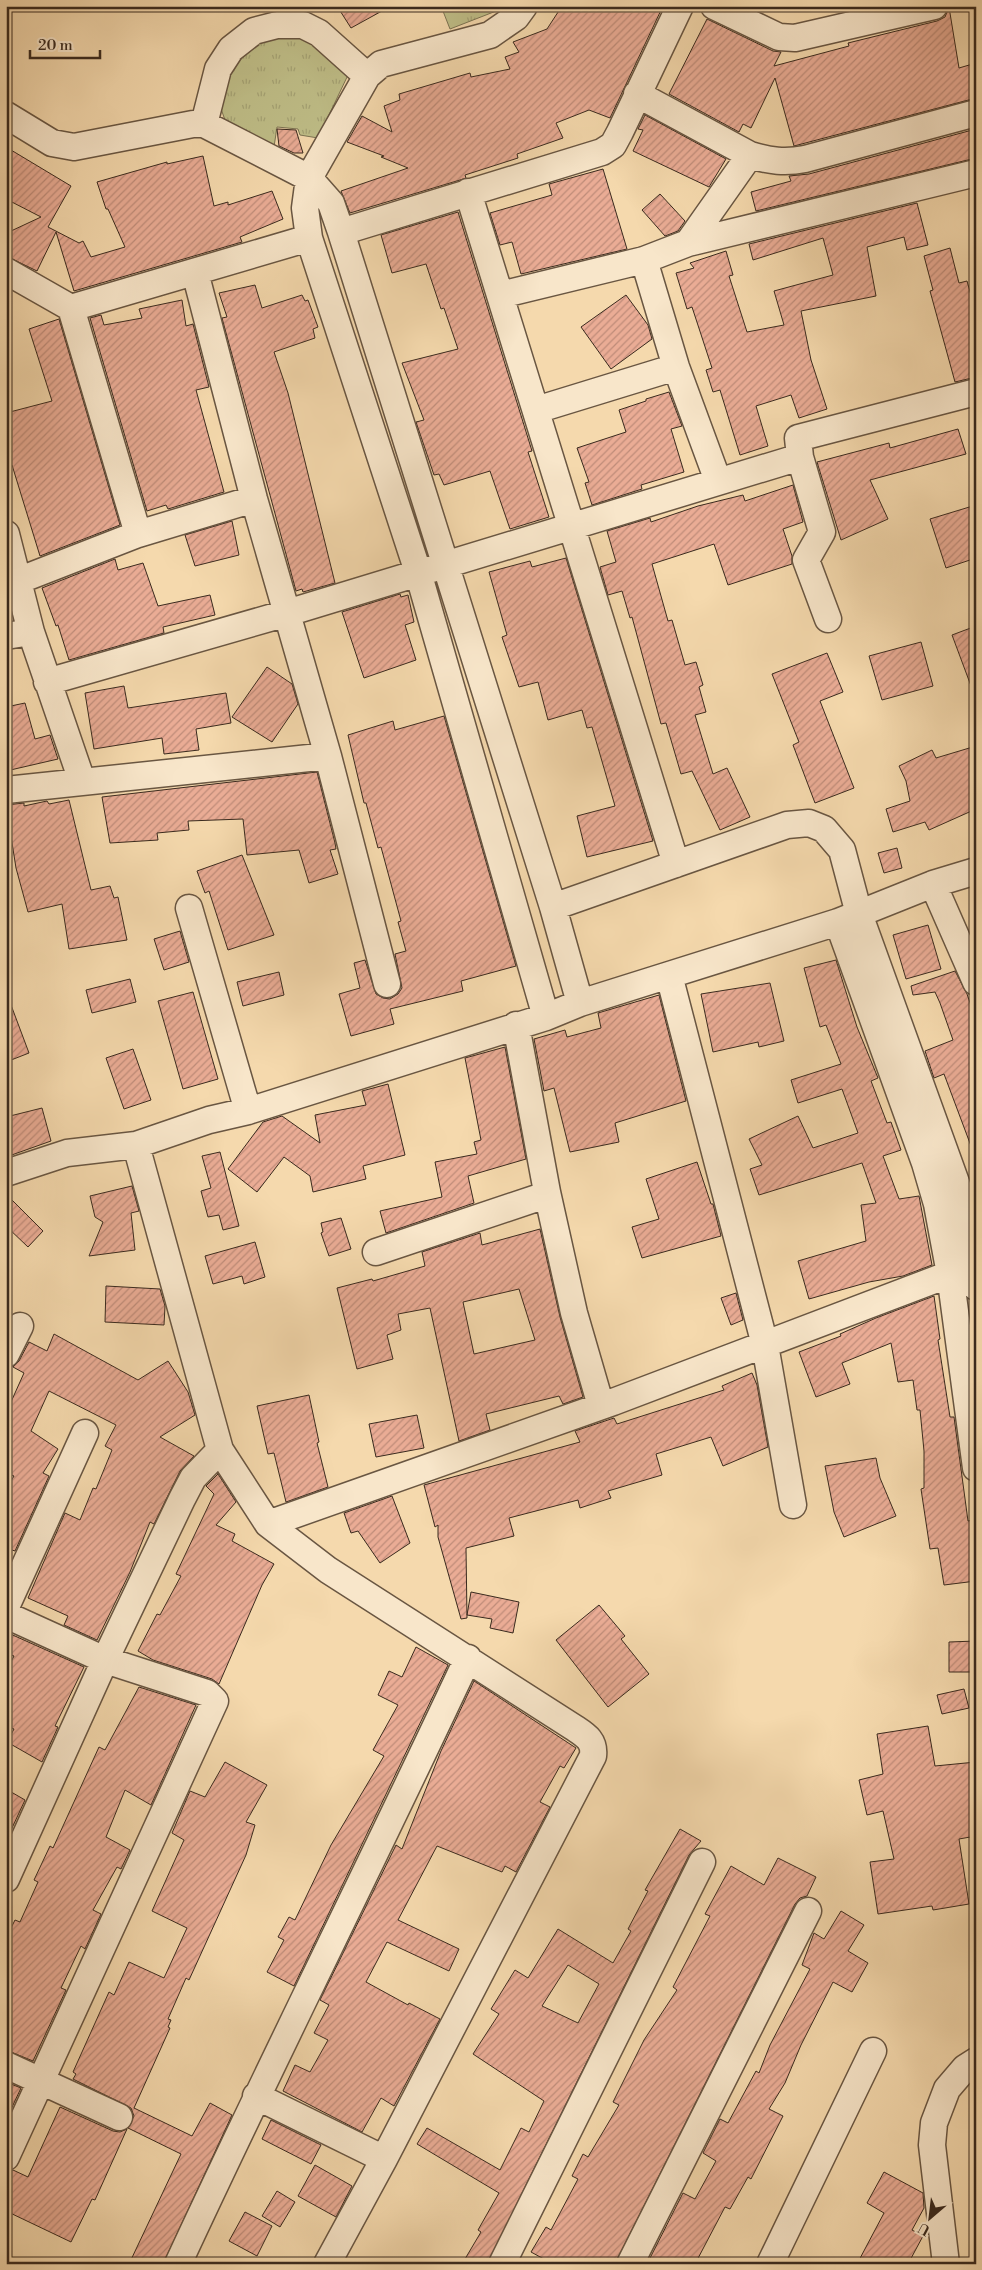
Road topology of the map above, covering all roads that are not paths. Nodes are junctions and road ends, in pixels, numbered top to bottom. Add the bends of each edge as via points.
1 (524, 6) edge
2 (680, 6) edge
3 (714, 6) edge
4 (934, 6) edge
5 (870, 14) edge
6 (367, 76) junction
7 (637, 94) junction
8 (976, 113) edge
9 (6, 115) edge
10 (204, 124) junction
11 (750, 155) junction
12 (976, 173) edge
13 (309, 178) junction
14 (468, 192) junction
15 (341, 232) junction
16 (309, 238) junction
17 (688, 243) junction
18 (644, 260) junction
19 (6, 271) edge
20 (195, 272) junction
21 (500, 295) junction
22 (71, 308) junction
23 (676, 367) junction
24 (976, 392) edge
25 (536, 410) junction
26 (800, 457) junction
27 (718, 481) junction
28 (254, 499) junction
29 (571, 526) junction
30 (6, 534) edge
31 (138, 534) junction
32 (446, 564) junction
33 (418, 572) junction
34 (20, 580) junction
35 (287, 613) junction
36 (828, 619) dead end
37 (19, 634) edge
38 (47, 682) junction
39 (328, 756) junction
40 (82, 781) junction
41 (6, 790) edge
42 (676, 864) junction
43 (976, 870) edge
44 (933, 884) junction
45 (553, 907) junction
46 (189, 908) dead end
47 (849, 918) junction
48 (669, 976) junction
49 (976, 982) edge
50 (387, 984) dead end
51 (580, 1003) junction
52 (546, 1016) junction
53 (516, 1025) junction
54 (248, 1111) junction
55 (136, 1145) junction
56 (6, 1173) edge
57 (547, 1192) junction
58 (376, 1252) dead end
59 (966, 1277) edge
60 (20, 1326) dead end
61 (766, 1345) junction
62 (6, 1354) edge
63 (600, 1406) junction
64 (85, 1433) dead end
65 (220, 1450) junction
66 (976, 1468) edge
67 (793, 1505) dead end
68 (268, 1524) junction
69 (6, 1607) edge
70 (6, 1615) edge
71 (468, 1658) junction
72 (105, 1660) junction
73 (702, 1862) dead end
74 (6, 1879) edge
75 (808, 1911) dead end
76 (873, 2051) dead end
77 (976, 2060) edge
78 (6, 2065) edge
79 (40, 2080) junction
80 (256, 2096) junction
81 (119, 2117) dead end
82 (6, 2157) edge
83 (384, 2159) junction
84 (942, 2236) junction
85 (178, 2264) edge
86 (327, 2264) edge
87 (502, 2264) edge
88 (630, 2264) edge
89 (770, 2264) edge
90 (928, 2264) edge
91 (946, 2264) edge

1 - 6 street via 516,17 490,35 381,64
2 - 7 street
3 - 5 street via 779,37 795,38
4 - 5 street
6 - 10 street via 319,33 303,25 277,25 254,30 231,49 218,69
6 - 13 street
7 - 11 street
7 - 14 street via 613,144 602,152
8 - 11 street via 788,162
9 - 10 street via 52,143 74,147
10 - 13 street
11 - 17 street
12 - 17 street
13 - 15 street via 331,203
13 - 16 street via 304,208
14 - 15 street
14 - 21 street
15 - 32 street
16 - 20 street
16 - 33 street
17 - 18 street
18 - 21 street
18 - 23 street
19 - 22 street
20 - 22 street
20 - 28 street
21 - 25 street
22 - 31 street
23 - 25 street
23 - 27 street
24 - 26 street via 798,438
25 - 29 street
26 - 27 street
26 - 36 street via 822,532 806,560
27 - 29 street
28 - 31 street
28 - 35 street
29 - 32 street
29 - 42 street
30 - 34 street
31 - 34 street
32 - 33 street
32 - 45 street
33 - 35 street
33 - 52 street
34 - 37 street
35 - 38 street
35 - 39 street
37 - 38 street
38 - 40 street
39 - 40 street
39 - 50 street
40 - 41 street
42 - 45 street
42 - 47 street via 787,825 809,823 824,829 842,850
43 - 44 street
44 - 47 street
44 - 49 street
45 - 51 street
46 - 54 street
47 - 48 street
47 - 59 street via 958,1188
48 - 51 street
48 - 61 street
51 - 52 street
52 - 53 street
53 - 54 street
53 - 57 street
54 - 55 street via 209,1120
55 - 56 street via 67,1153
55 - 65 street
57 - 58 street
57 - 63 street via 574,1313
59 - 61 street
59 - 66 street
60 - 62 street
61 - 63 street
61 - 67 street
63 - 68 street
64 - 69 street
65 - 68 street
65 - 72 street via 198,1472 182,1499
68 - 71 street via 328,1570
70 - 72 street
71 - 80 street via 389,1827
71 - 83 street via 590,1739 593,1756
72 - 74 street
72 - 79 street via 190,1686 207,1693 215,1701
73 - 87 street
75 - 88 street
76 - 89 street
77 - 84 street via 947,2089 934,2123 932,2145
78 - 79 street
79 - 81 street
79 - 82 street
80 - 83 street
80 - 85 street
83 - 86 street
84 - 90 street
84 - 91 street

